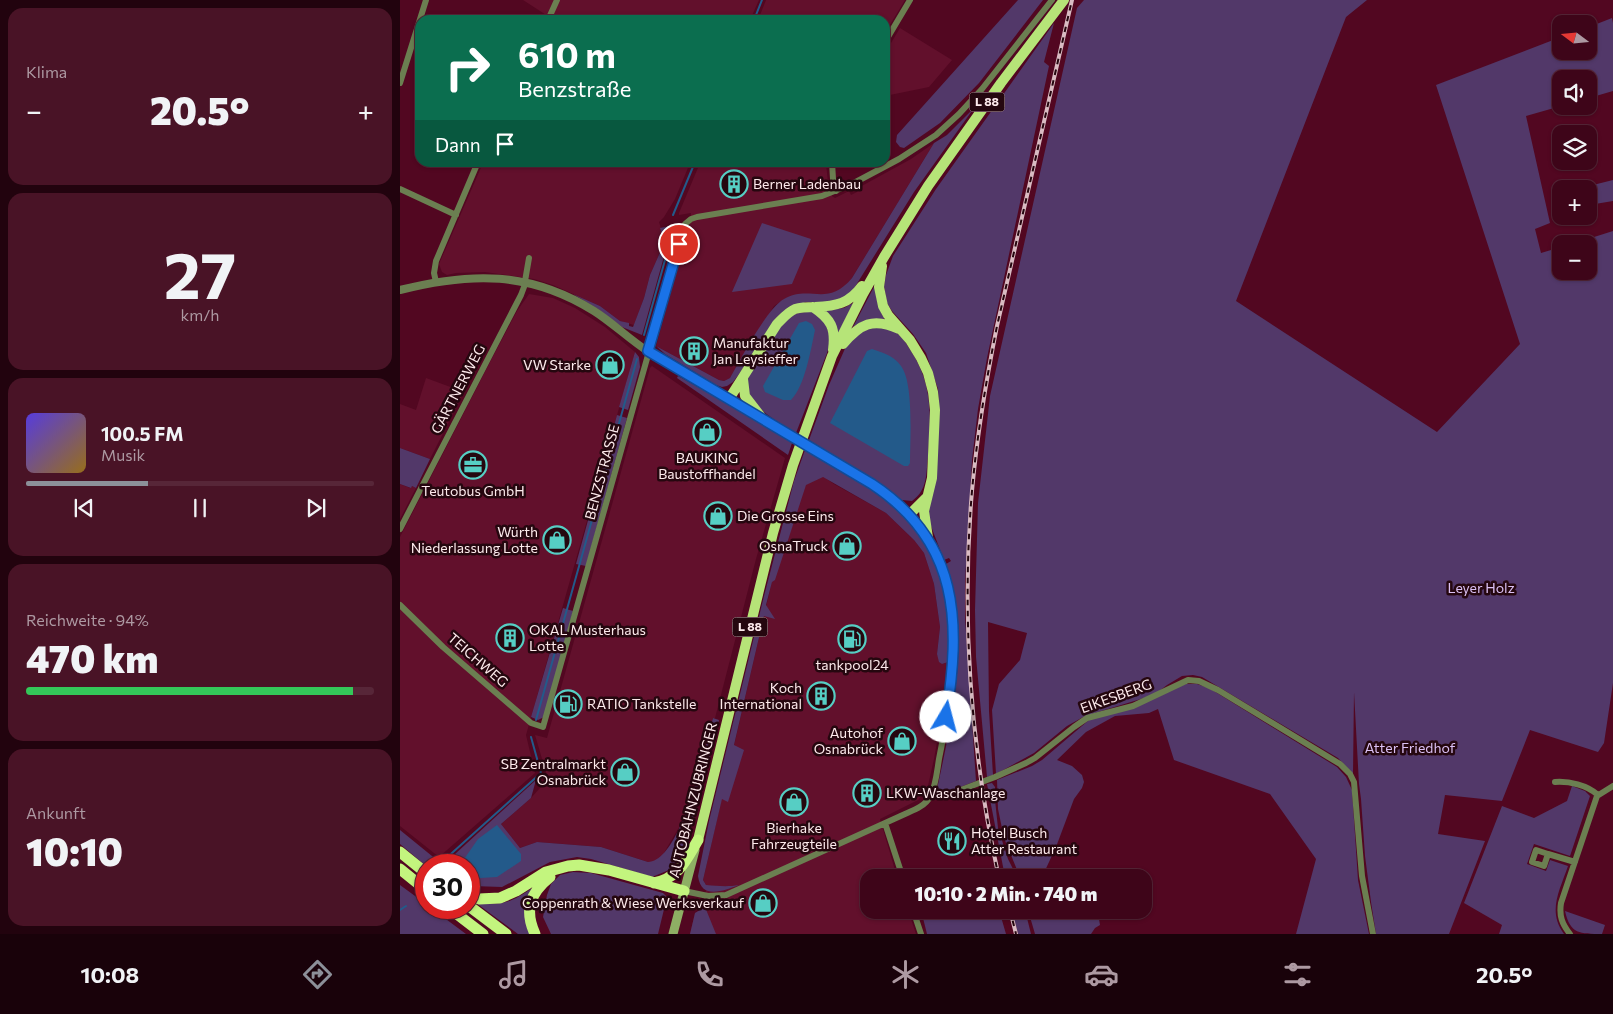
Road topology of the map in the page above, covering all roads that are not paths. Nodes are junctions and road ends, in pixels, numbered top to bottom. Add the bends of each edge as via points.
1 (426, 0) edge
2 (557, 0) edge
3 (910, 0) edge
4 (1064, 0) edge
5 (1051, 2) edge
6 (421, 15) edge
7 (550, 15) edge
8 (890, 34) edge
9 (415, 36) edge
10 (400, 84) edge
11 (890, 165) edge
12 (476, 167) edge
13 (832, 167) edge
14 (886, 167) edge
15 (400, 189) edge
16 (836, 191) junction
17 (456, 215) junction
18 (884, 257) junction
19 (529, 258) dead end
20 (436, 282) junction
21 (525, 282) junction
22 (400, 290) edge
23 (813, 307) junction
24 (900, 330) junction
25 (648, 351) junction
26 (832, 356) junction
27 (743, 378) junction
28 (729, 399) junction
29 (762, 418) junction
30 (928, 496) junction
31 (910, 514) junction
32 (400, 529) edge
33 (928, 538) junction
34 (400, 605) edge
35 (543, 727) joint
36 (1555, 782) dead end
37 (1613, 786) edge
38 (1598, 794) junction
39 (931, 795) junction
40 (885, 823) junction
41 (698, 840) junction
42 (400, 852) edge
43 (1548, 854) junction
44 (1575, 862) junction
45 (415, 864) edge
46 (400, 869) edge
47 (559, 869) junction
48 (900, 869) edge
49 (415, 881) edge
50 (654, 883) junction
51 (684, 891) junction
52 (480, 899) edge
53 (480, 914) edge
54 (463, 919) edge
55 (916, 919) edge
56 (483, 934) edge
57 (506, 934) edge
58 (536, 934) edge
59 (674, 934) edge
60 (921, 934) edge
61 (1372, 934) edge
62 (1570, 934) edge

1 - 6 street
2 - 7 street
3 - 8 street
4 - 18 highway, L 88 via 964,134
5 - 11 street via 959,114 936,135
9 - 10 street
12 - 17 street
13 - 16 street
14 - 16 street
15 - 17 street
16 - 25 street, BENZSTRASSE via 697,217 685,224
17 - 20 street via 436,261
18 - 23 highway via 850,300
18 - 24 highway via 880,297
18 - 26 highway, L 88
19 - 21 street, GÄRTNERWEG
20 - 21 street via 481,278
20 - 22 street
21 - 25 street via 580,303
21 - 32 street, GÄRTNERWEG
23 - 26 highway via 822,313 833,329
23 - 27 highway via 786,314
24 - 26 highway via 879,322 859,327
24 - 30 highway via 921,358 933,392 932,468
25 - 28 street
25 - 35 street, BENZSTRASSE
26 - 41 highway, AUTOBAHNZUBRINGER / L 88 via 793,465 776,525
27 - 28 highway
27 - 29 highway via 744,396
28 - 29 street
29 - 31 street, bridge via 884,492
30 - 31 highway
30 - 33 highway via 924,511
31 - 33 street
33 - 39 street via 949,590 953,629 949,701
34 - 35 street, TEICHWEG via 531,723
36 - 38 street via 1566,781
37 - 38 street
38 - 44 street
39 - 40 street via 920,807
39 - 61 street, EIKESBERG via 945,796 1026,764 1087,718 1133,706 1188,680 1199,681 1340,764 1350,774 1354,782 1362,876
40 - 48 street
40 - 51 street via 726,894 708,896
41 - 50 highway via 674,876
41 - 51 main road, AUTOBAHNZUBRINGER / L 88
42 - 45 highway
43 - 43 street via 1544,866 1532,862 1536,850
43 - 44 street
44 - 62 street via 1560,912 1563,925
46 - 49 highway
47 - 50 highway via 588,865
47 - 52 highway via 546,872 500,898
47 - 58 highway via 539,886 532,898 530,921
50 - 51 highway
51 - 59 main road, AUTOBAHNZUBRINGER / L 88
53 - 57 highway
54 - 56 highway
55 - 60 street

